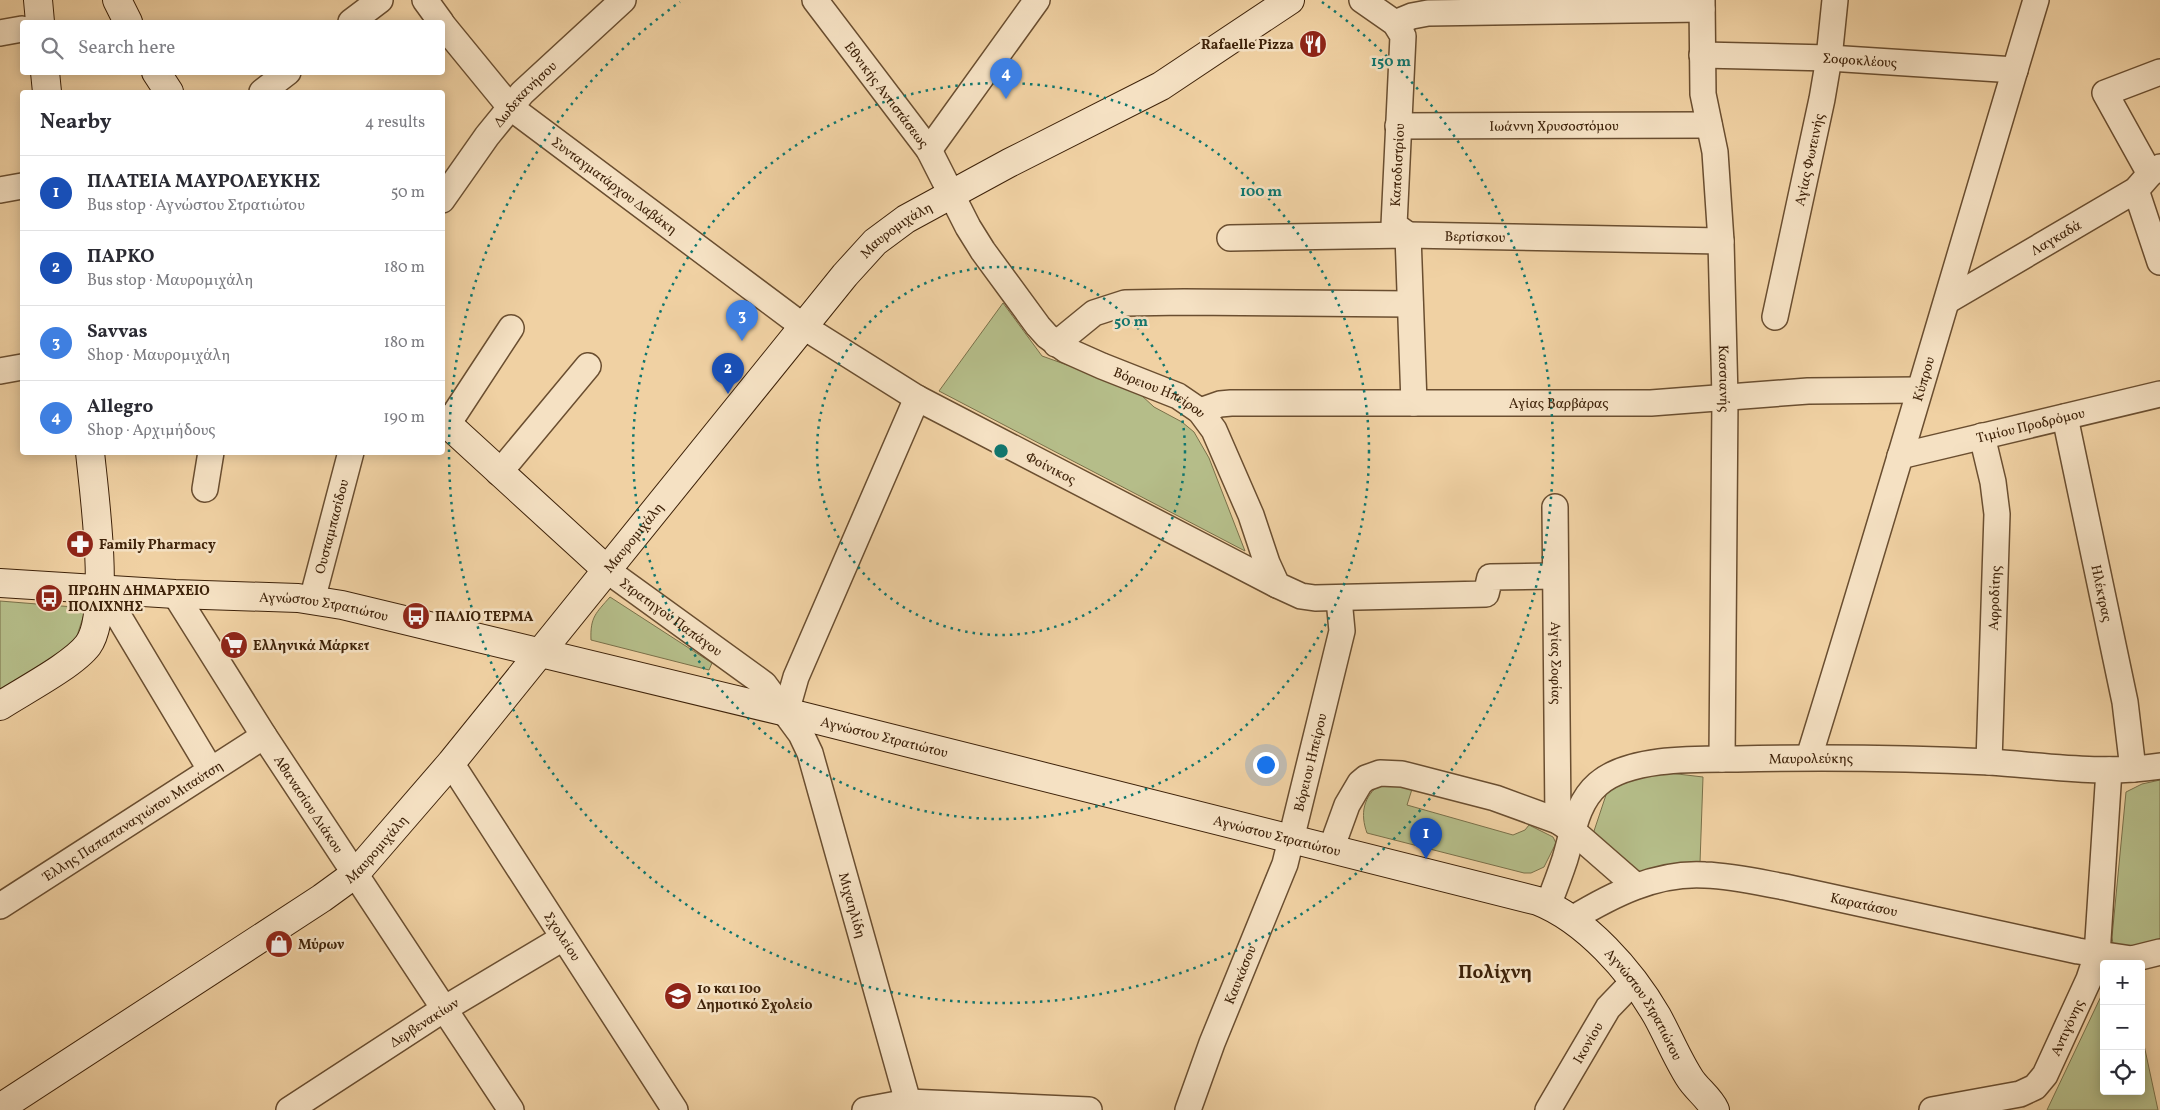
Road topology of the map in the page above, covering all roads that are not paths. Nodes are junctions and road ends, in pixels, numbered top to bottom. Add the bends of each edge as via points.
1 (38, 0) edge
2 (117, 0) edge
3 (380, 0) edge
4 (425, 0) edge
5 (623, 0) edge
6 (816, 0) edge
7 (1036, 0) edge
8 (1290, 0) edge
9 (1362, 0) edge
10 (1835, 0) edge
11 (2036, 0) edge
12 (1702, 4) edge
13 (40, 20) edge
14 (127, 20) edge
15 (354, 20) edge
16 (440, 20) edge
17 (1395, 23) junction
18 (445, 27) edge
19 (20, 29) edge
20 (0, 33) edge
21 (1702, 55) junction
22 (1829, 58) junction
23 (2015, 70) junction
24 (2160, 72) edge
25 (45, 75) edge
26 (158, 75) edge
27 (284, 75) edge
28 (47, 90) edge
29 (168, 90) edge
30 (265, 90) edge
31 (510, 107) junction
32 (1709, 125) junction
33 (1398, 126) junction
34 (929, 150) junction
35 (2149, 177) edge
36 (20, 186) edge
37 (0, 190) edge
38 (951, 193) junction
39 (445, 196) edge
40 (1408, 235) junction
41 (1230, 238) dead end
42 (1721, 241) junction
43 (2160, 262) edge
44 (1947, 301) junction
45 (1410, 304) junction
46 (1775, 317) dead end
47 (804, 327) junction
48 (511, 328) dead end
49 (1056, 344) junction
50 (588, 366) dead end
51 (20, 367) edge
52 (0, 371) edge
53 (1919, 390) junction
54 (2160, 394) edge
55 (917, 398) junction
56 (1725, 398) junction
57 (1414, 403) junction
58 (1200, 411) junction
59 (2065, 417) junction
60 (445, 422) edge
61 (1982, 436) junction
62 (90, 455) edge
63 (211, 455) edge
64 (350, 455) edge
65 (1900, 456) junction
66 (499, 473) junction
67 (205, 489) dead end
68 (1554, 507) dead end
69 (608, 570) junction
70 (1555, 576) junction
71 (0, 582) edge
72 (1277, 585) junction
73 (99, 589) junction
74 (175, 594) junction
75 (1339, 598) junction
76 (312, 600) junction
77 (542, 652) junction
78 (0, 706) edge
79 (786, 712) junction
80 (264, 736) junction
81 (1809, 757) junction
82 (1722, 759) junction
83 (1989, 762) junction
84 (451, 763) junction
85 (2160, 766) edge
86 (210, 769) junction
87 (2121, 770) junction
88 (1566, 826) junction
89 (1292, 839) junction
90 (1331, 849) junction
91 (355, 874) junction
92 (1636, 886) junction
93 (1548, 905) junction
94 (0, 906) edge
95 (1572, 919) junction
96 (563, 938) junction
97 (2160, 952) edge
98 (2097, 955) junction
99 (1633, 982) junction
100 (444, 1009) junction
101 (1690, 1078) junction
102 (908, 1102) junction
103 (0, 1108) edge
104 (289, 1110) edge
105 (511, 1110) edge
106 (675, 1110) edge
107 (865, 1110) edge
108 (1089, 1110) edge
109 (1188, 1110) edge
110 (1548, 1110) edge
111 (1689, 1110) edge
112 (1715, 1110) edge
113 (1932, 1110) edge

1 - 13 street
2 - 14 street
3 - 15 street
4 - 16 street, Συνταγματάρχου Δαβάκη
5 - 31 street, Δωδεκανήσου
6 - 34 street, Εθνικής Αντιστάσεως
7 - 34 street
8 - 38 street, Μαυρομιχάλη via 1161,86
9 - 17 street
10 - 22 street, Αγίας Φωτεινής
11 - 23 street, Κύπρου
12 - 17 street via 1428,13
12 - 21 street, Κασσιανής
17 - 33 street, Καποδιστρίου via 1403,36
18 - 31 street, Συνταγματάρχου Δαβάκη
19 - 20 street
21 - 22 street, Σοφοκλέους
21 - 32 street, Κασσιανής via 1703,94
22 - 23 street, Σοφοκλέους
22 - 46 street, Αγίας Φωτεινής
23 - 44 street, Κύπρου
24 - 35 street via 2105,93
25 - 28 street
26 - 29 street
27 - 30 street
31 - 39 street, Δωδεκανήσου
31 - 47 street, Συνταγματάρχου Δαβάκη
32 - 33 street, Ιωάννη Χρυσοστόμου
32 - 42 street, Κασσιανής via 1715,152
33 - 40 street, Καποδιστρίου via 1394,225
34 - 38 street, Εθνικής Αντιστάσεως
35 - 43 street
35 - 44 street, Λαγκαδά
36 - 37 street
38 - 47 street, Μαυρομιχάλη via 906,219 875,242 845,274
38 - 49 street, Βόρειου Ηπείρου via 983,251 1038,326
40 - 41 street, Βερτίσκου
40 - 42 street, Βερτίσκου
40 - 45 street
42 - 56 street, Κασσιανής
44 - 53 street, Κύπρου
45 - 49 street via 1125,303 1094,313
45 - 57 street
47 - 55 street, Φοίνικος
47 - 69 street, Μαυρομιχάλη
48 - 60 street
49 - 58 street, Βόρειου Ηπείρου via 1178,396
50 - 66 street
51 - 52 street
53 - 56 street, Αγίας Βαρβάρας via 1808,391
53 - 65 street, Κύπρου
54 - 59 street, Τιμίου Προδρόμου
55 - 72 street, Φοίνικος
55 - 79 street via 796,677
56 - 57 street, Αγίας Βαρβάρας via 1651,403
56 - 82 street, Κασσιανής
57 - 58 street, Αγίας Βαρβάρας via 1231,403
58 - 72 street, Βόρειου Ηπείρου via 1214,430 1232,467
59 - 61 street, Τιμίου Προδρόμου
59 - 87 street, Ηλέκτρας via 2125,702
60 - 66 street, Στρατηγού Παπάγου
61 - 65 street, Τιμίου Προδρόμου
61 - 83 street, Αφροδίτης via 1994,482 1998,514
62 - 73 street
63 - 67 street
64 - 76 street, Ουσταμπασίδου
65 - 81 street, Κύπρου
66 - 69 street, Στρατηγού Παπάγου
68 - 70 street, Αγίας Σοφίας
69 - 77 street, Μαυρομιχάλη
69 - 79 street, Στρατηγού Παπάγου via 764,684
70 - 75 street via 1490,577 1486,594
70 - 88 street, Αγίας Σοφίας
71 - 73 street, Αγνώστου Στρατιώτου
72 - 75 street via 1301,596
73 - 74 street, Αγνώστου Στρατιώτου
73 - 78 street via 97,625 94,636 83,651
73 - 86 street
74 - 76 street, Αγνώστου Στρατιώτου
74 - 80 street, Αθανασίου Διάκου
75 - 89 street, Βόρειου Ηπείρου via 1342,631
76 - 77 street, Αγνώστου Στρατιώτου
77 - 79 street, Αγνώστου Στρατιώτου
77 - 84 street, Μαυρομιχάλη
79 - 89 street, Αγνώστου Στρατιώτου
79 - 102 street, Μιχαηλίδη via 802,734 810,753
80 - 86 street, Έλλης Παπαπαναγιώτου Μιταύτση
80 - 91 street, Αθανασίου Διάκου
81 - 82 street, Μαυρολεύκης
81 - 83 street, Μαυρολεύκης
82 - 88 street, Μαυρολεύκης via 1657,762 1610,775 1594,787
83 - 87 street, Μαυρολεύκης
84 - 91 street, Μαυρομιχάλη
84 - 96 street, Σχολείου
85 - 87 street, Μαυρολεύκης
86 - 94 street, Έλλης Παπαπαναγιώτου Μιταύτση
87 - 98 street, Αντιγόνης
88 - 90 street via 1495,798 1402,774 1380,773 1366,778 1353,793
88 - 92 street
88 - 93 street, Μαυρολεύκης
89 - 90 street, Αγνώστου Στρατιώτου
89 - 109 street, Καυκάσου
90 - 93 street, Αγνώστου Στρατιώτου via 1508,892
91 - 100 street, Αθανασίου Διάκου
91 - 103 street, Μαυρομιχάλη
92 - 95 street, Καρατάσου
92 - 98 street, Καρατάσου via 1691,875 1742,879
93 - 95 street, Αγνώστου Στρατιώτου
95 - 99 street, Αγνώστου Στρατιώτου via 1607,951
96 - 100 street, Δερβενακίων
96 - 106 street, Σχολείου
97 - 98 street, Καρατάσου via 2132,958
98 - 113 street, Αντιγόνης via 2052,1061 2035,1087 2020,1094
99 - 101 street, Αγνώστου Στρατιώτου via 1656,1014
99 - 110 street, Ικονίου via 1608,1008
100 - 104 street, Δερβενακίων
100 - 105 street, Αθανασίου Διάκου
101 - 111 street, Αγνώστου Στρατιώτου
101 - 112 street, Αγνώστου Στρατιώτου
102 - 107 street
102 - 108 street

